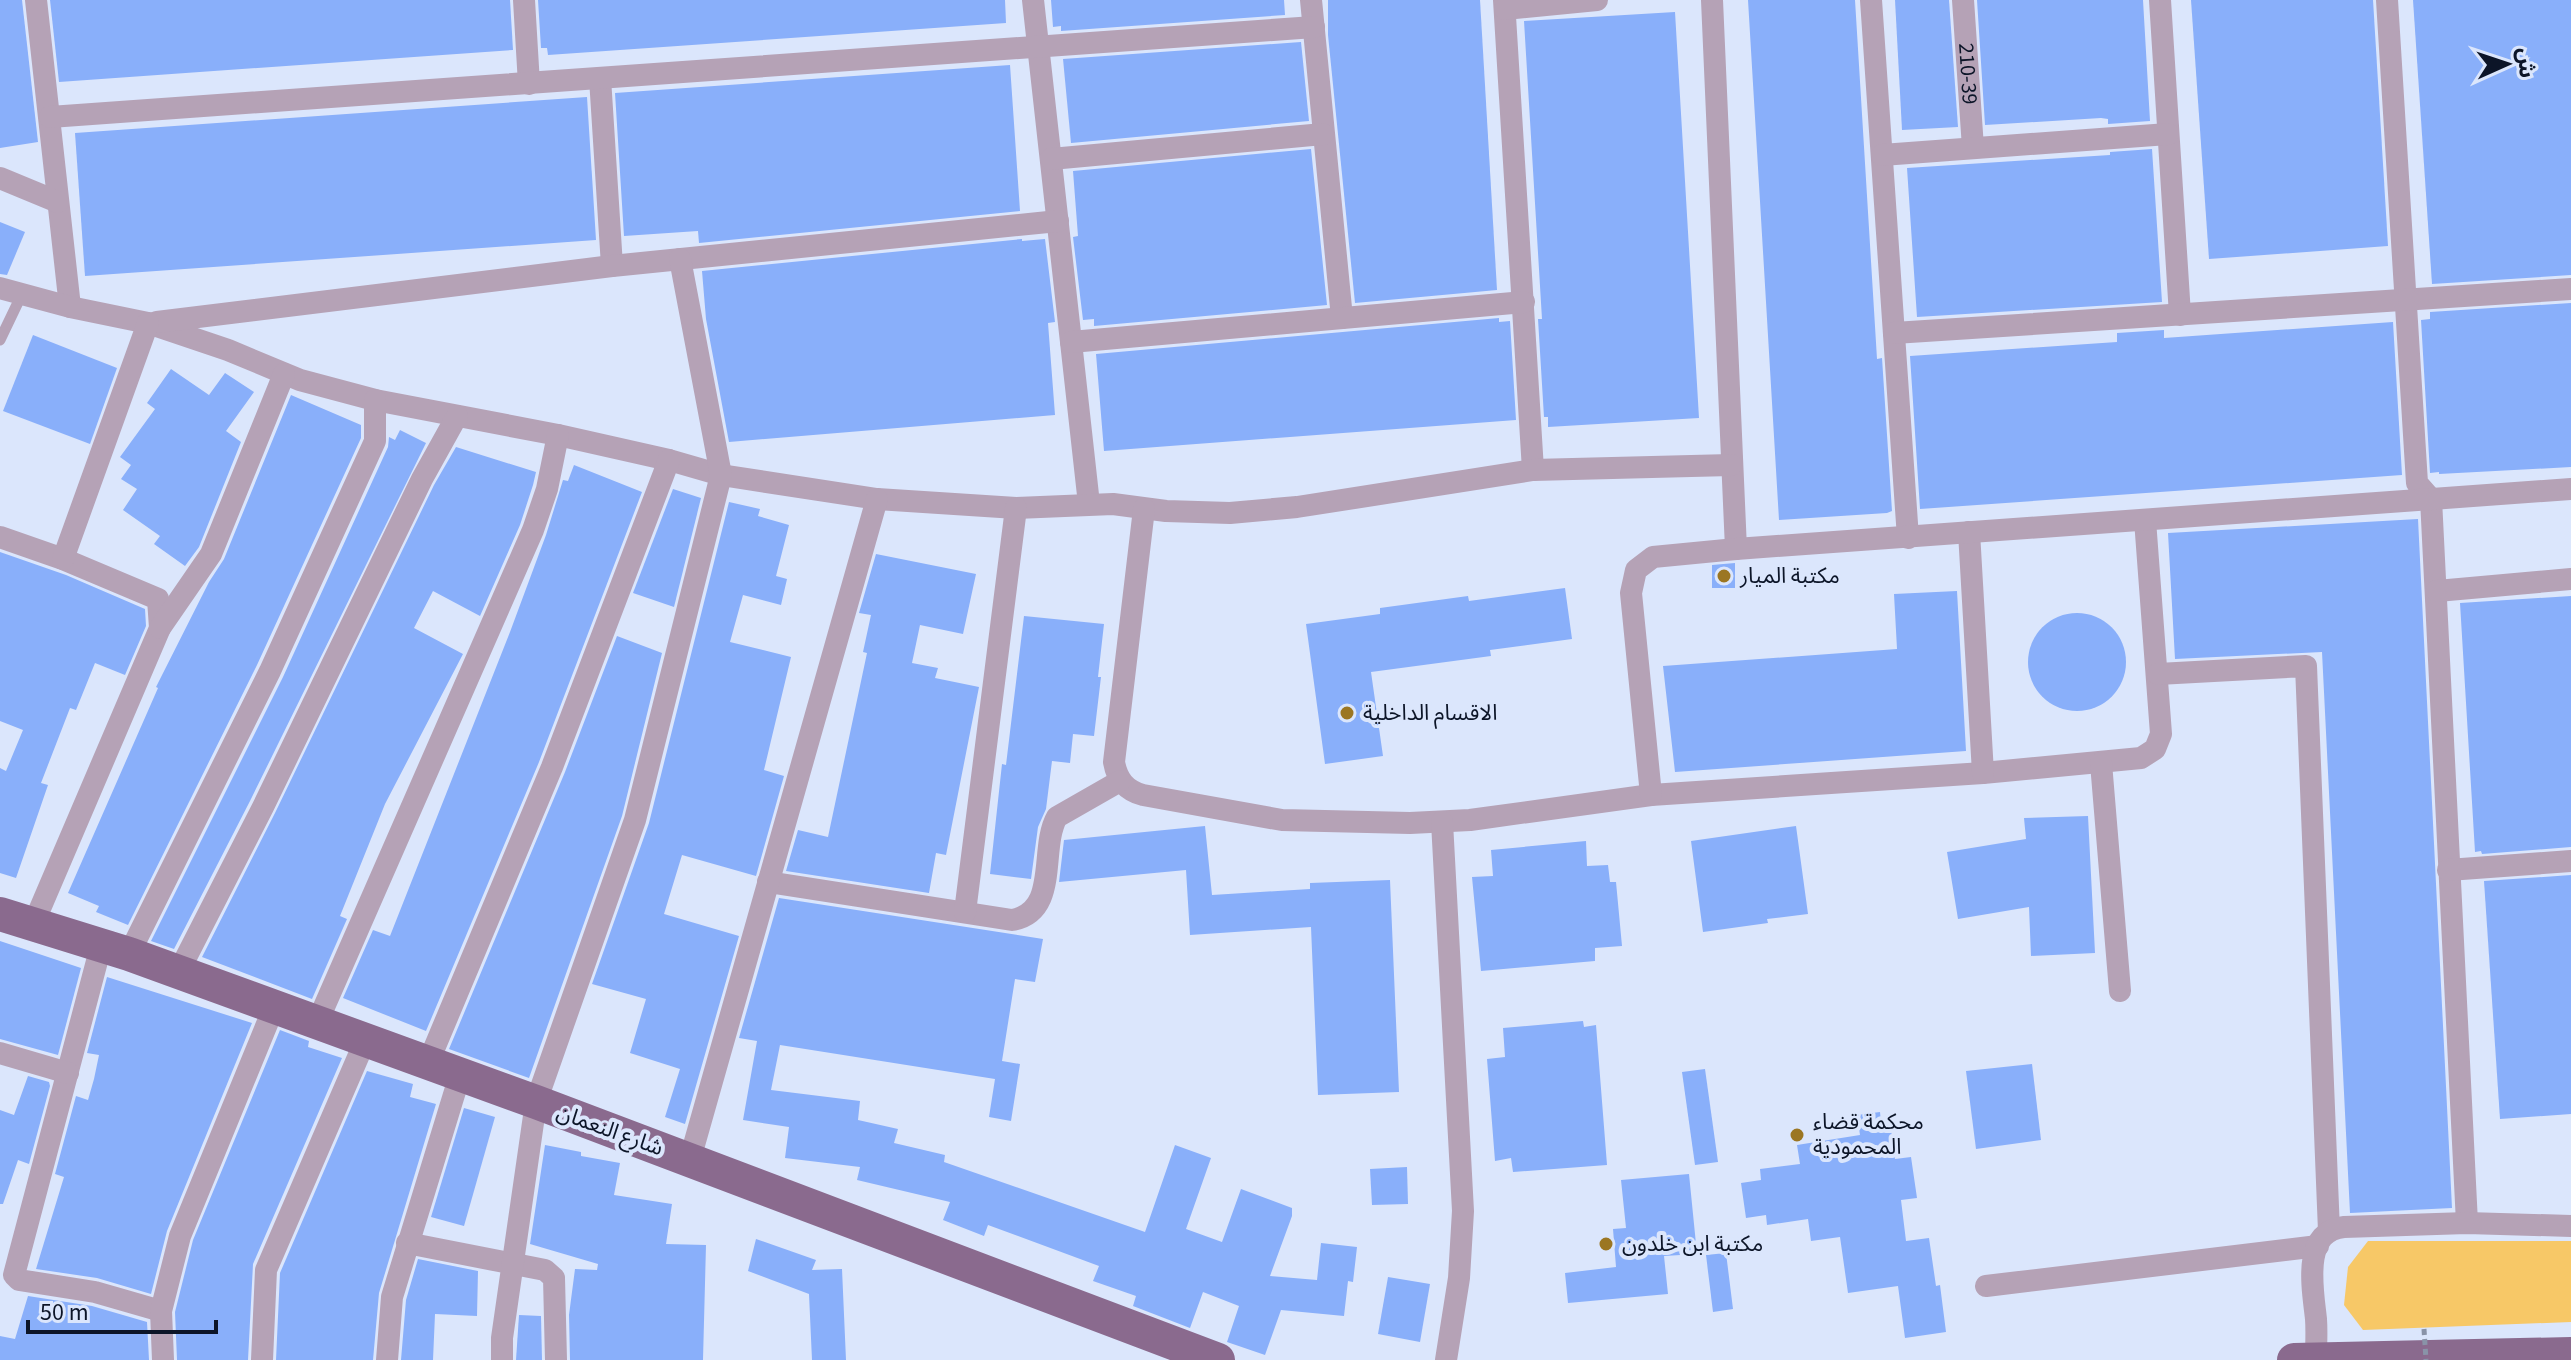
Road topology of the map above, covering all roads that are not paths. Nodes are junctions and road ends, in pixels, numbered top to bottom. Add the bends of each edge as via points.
1 (36, 0) edge
2 (524, 0) edge
3 (1033, 0) edge
4 (1311, 0) edge
5 (1597, 0) edge
6 (1712, 0) edge
7 (1871, 0) edge
8 (1963, 0) edge
9 (2160, 0) edge
10 (2387, 0) edge
11 (1504, 4) edge
12 (1314, 27) junction
13 (1038, 47) junction
14 (600, 78) junction
15 (529, 84) junction
16 (50, 117) junction
17 (1323, 134) junction
18 (2168, 134) junction
19 (1973, 148) junction
20 (1882, 155) junction
21 (1051, 159) junction
22 (0, 178) edge
23 (58, 202) junction
24 (1058, 221) junction
25 (680, 259) junction
26 (612, 266) junction
27 (2571, 289) edge
28 (11, 291) edge
29 (2407, 300) junction
30 (1524, 302) junction
31 (70, 307) junction
32 (2180, 315) junction
33 (1342, 318) junction
34 (148, 323) junction
35 (1894, 333) junction
36 (0, 340) edge
37 (1071, 342) junction
38 (284, 374) junction
39 (375, 400) junction
40 (457, 416) junction
41 (558, 435) junction
42 (669, 460) junction
43 (1731, 465) junction
44 (1533, 470) junction
45 (721, 475) junction
46 (2571, 489) edge
47 (877, 499) junction
48 (2431, 499) junction
49 (1089, 504) junction
50 (1016, 508) junction
51 (1144, 509) junction
52 (2145, 520) junction
53 (1969, 532) junction
54 (0, 537) edge
55 (1908, 538) junction
56 (1736, 549) junction
57 (63, 559) junction
58 (2571, 579) edge
59 (2437, 591) junction
60 (160, 628) junction
61 (2158, 674) junction
62 (2101, 763) junction
63 (1983, 773) junction
64 (1120, 781) junction
65 (1651, 795) junction
66 (1442, 822) junction
67 (2571, 861) edge
68 (2448, 870) junction
69 (768, 882) junction
70 (965, 912) junction
71 (0, 914) edge
72 (33, 925) junction
73 (115, 950) junction
74 (178, 973) junction
75 (2120, 991) dead end
76 (274, 1007) junction
77 (317, 1023) junction
78 (365, 1041) junction
79 (0, 1053) edge
80 (428, 1063) junction
81 (68, 1073) junction
82 (460, 1075) junction
83 (536, 1102) junction
84 (690, 1159) junction
85 (2467, 1223) junction
86 (2571, 1226) edge
87 (2323, 1239) junction
88 (407, 1243) junction
89 (513, 1263) junction
90 (10, 1282) edge
91 (1986, 1286) dead end
92 (161, 1311) junction
93 (2571, 1354) edge
94 (2305, 1359) edge
95 (163, 1360) edge
96 (262, 1360) edge
97 (387, 1360) edge
98 (502, 1360) edge
99 (556, 1360) edge
100 (1216, 1360) edge
101 (1446, 1360) edge

1 - 16 street
2 - 15 street
3 - 13 street
4 - 12 street
5 - 11 street
6 - 43 street
7 - 20 street
8 - 19 street, 210-39
9 - 18 street
10 - 29 street
11 - 30 street
12 - 13 street
12 - 17 street
13 - 14 street
13 - 21 street
14 - 15 street
14 - 26 street
15 - 16 street
16 - 23 street
17 - 21 street
17 - 33 street
18 - 19 street
18 - 32 street
19 - 20 street
20 - 35 street
21 - 24 street
22 - 23 street
23 - 31 street
24 - 25 street
24 - 37 street
25 - 26 street
25 - 45 street
26 - 34 street
27 - 29 street
28 - 31 street
28 - 36 lane
29 - 32 street
29 - 48 street via 2417,483
30 - 33 street
30 - 44 street
31 - 34 street
32 - 35 street
33 - 37 street
34 - 38 street
34 - 57 street
35 - 55 street
37 - 49 street
38 - 39 street
38 - 60 street via 211,554
39 - 40 street
39 - 73 street via 375,441 270,671
40 - 41 street
40 - 74 street
41 - 42 street
41 - 77 street via 533,530
42 - 45 street
42 - 80 street via 552,767
43 - 44 street
43 - 56 street
44 - 51 street via 1263,511
45 - 47 street
45 - 83 street via 635,820
46 - 48 street
47 - 50 street
47 - 69 street
48 - 52 street
48 - 59 street
49 - 50 street
49 - 51 street
50 - 70 street
51 - 64 street via 1114,762
52 - 53 street
52 - 61 street
53 - 55 street
53 - 63 street
54 - 57 street
55 - 56 street
56 - 65 street via 1653,557 1636,570 1631,593
57 - 60 street via 158,599
58 - 59 street
59 - 68 street
60 - 72 street
61 - 62 street via 2161,734 2155,749 2141,758
61 - 87 street via 2306,666
62 - 63 street
62 - 75 street
63 - 65 street
64 - 66 street via 1143,795 1282,820
64 - 70 street via 1057,817 1042,895 1032,912 1012,920
65 - 66 street
66 - 101 street via 1463,1211
67 - 68 street
68 - 85 street
69 - 70 street
69 - 84 street
71 - 72 main road, شارع النعمان
72 - 73 main road, شارع النعمان
73 - 74 main road, شارع النعمان
73 - 81 street
74 - 76 main road, شارع النعمان
76 - 77 main road, شارع النعمان
76 - 92 street via 180,1236
77 - 78 main road, شارع النعمان
78 - 80 main road, شارع النعمان
78 - 96 street via 266,1270
79 - 81 street
80 - 82 main road, شارع النعمان
81 - 90 street
82 - 83 main road, شارع النعمان
82 - 88 street
83 - 84 main road, شارع النعمان
83 - 89 street
84 - 100 main road, شارع النعمان
85 - 86 street
85 - 87 street via 2344,1227
87 - 91 street
87 - 94 street via 2312,1274
88 - 89 street
88 - 97 street via 392,1297
89 - 98 street
89 - 99 street via 545,1270 554,1278
90 - 92 street via 95,1292
92 - 95 street
93 - 94 main road

